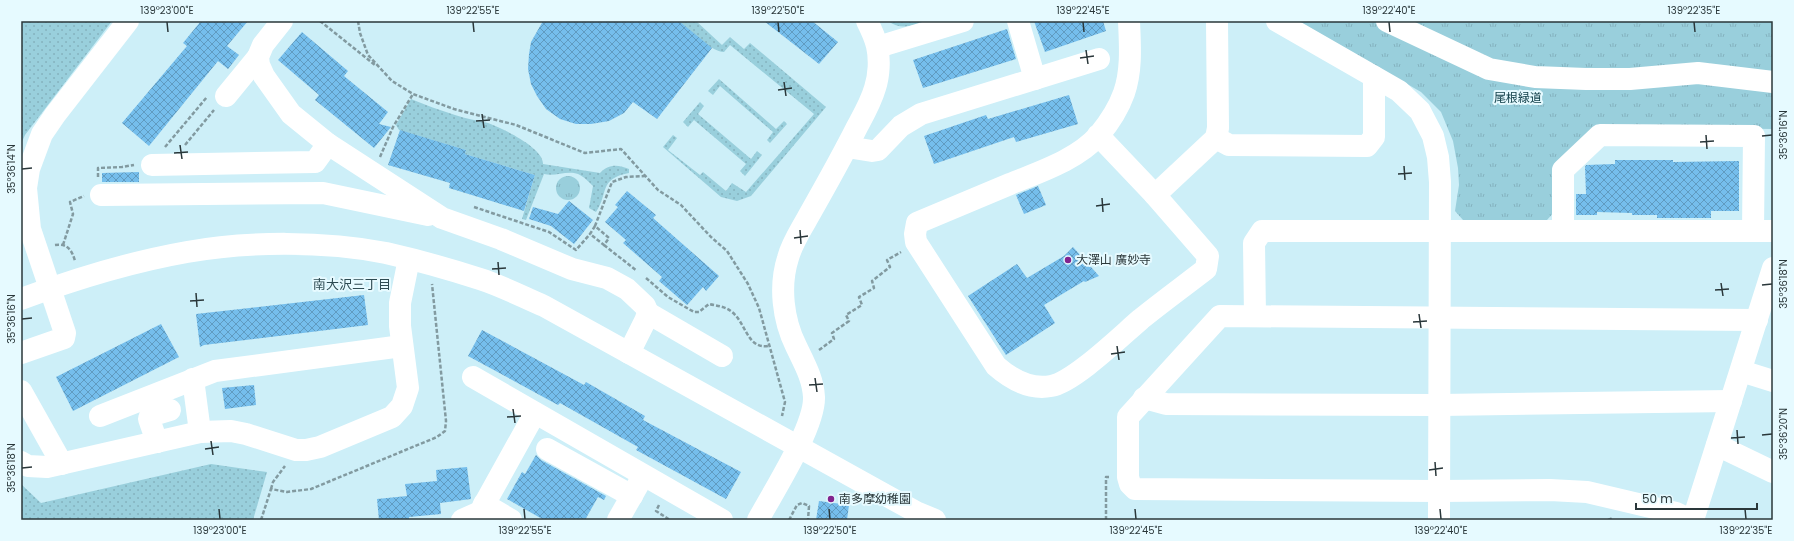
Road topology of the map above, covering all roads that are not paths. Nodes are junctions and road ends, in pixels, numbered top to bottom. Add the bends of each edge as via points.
1 (128, 21) edge
2 (282, 21) edge
3 (867, 21) edge
4 (963, 21) edge
5 (1018, 21) edge
6 (1129, 21) edge
7 (1217, 21) edge
8 (1277, 21) edge
9 (1387, 21) edge
10 (878, 47) junction
11 (258, 57) junction
12 (1099, 59) dead end
13 (1374, 76) junction
14 (1036, 79) junction
15 (1773, 82) edge
16 (226, 96) road end
17 (1098, 135) junction
18 (1216, 138) junction
19 (328, 144) junction
20 (847, 147) junction
21 (161, 164) road end
22 (95, 194) road end
23 (1154, 195) junction
24 (442, 218) junction
25 (1440, 231) junction
26 (1563, 231) junction
27 (1763, 231) edge
28 (409, 259) junction
29 (1773, 268) edge
30 (50, 288) junction
31 (1769, 297) edge
32 (21, 298) edge
33 (648, 313) junction
34 (1255, 316) junction
35 (1440, 316) junction
36 (1757, 320) junction
37 (402, 346) junction
38 (21, 353) edge
39 (629, 353) junction
40 (722, 356) dead end
41 (1741, 371) junction
42 (474, 377) dead end
43 (193, 379) junction
44 (1773, 381) edge
45 (21, 391) edge
46 (1144, 398) junction
47 (1731, 401) junction
48 (1440, 405) junction
49 (170, 410) dead end
50 (536, 413) junction
51 (100, 416) dead end
52 (200, 432) junction
53 (157, 442) junction
54 (537, 443) junction
55 (1717, 445) junction
56 (798, 446) junction
57 (21, 462) edge
58 (62, 464) junction
59 (1773, 472) edge
60 (644, 475) junction
61 (1439, 491) junction
62 (632, 496) junction
63 (484, 504) junction
64 (462, 520) edge
65 (511, 520) edge
66 (618, 520) edge
67 (722, 520) edge
68 (758, 520) edge
69 (935, 520) edge
70 (1439, 520) edge
71 (1692, 520) edge

1 - 30 street via 42,134 31,163 26,188 30,229
2 - 11 street via 263,45
3 - 10 street
4 - 10 street
5 - 14 street
6 - 17 street via 1130,55 1124,93
7 - 18 street
8 - 13 street
9 - 15 street via 1489,69 1535,77 1630,79 1698,73
10 - 20 street via 875,88
11 - 16 street
11 - 19 street via 264,76 280,100 306,127
12 - 14 street
13 - 18 street via 1374,137 1367,146 1229,145
13 - 25 street via 1399,91 1420,111 1434,136 1440,182
14 - 20 street via 921,114 901,126 878,150
17 - 23 street
17 - 23 street via 1077,153 1052,166 917,223 914,234 916,242 996,366 1006,376 1033,386 1051,386 1068,381 1142,318 1206,269 1208,256
18 - 23 street
19 - 21 street via 315,162
19 - 24 street
20 - 56 street via 791,248 785,270 783,287 786,317 795,346 806,364 814,397 810,421
22 - 24 street via 323,193
24 - 33 street via 572,269 608,278 637,297
25 - 26 street
25 - 34 street via 1262,231 1254,243
25 - 35 street
26 - 27 street
26 - 27 street via 1564,170 1600,135 1754,136
28 - 30 street via 341,247 232,246 187,252 126,265
28 - 37 street via 400,302
28 - 39 street via 481,279 544,306
29 - 31 street
30 - 32 street
30 - 38 street via 65,333 64,338
31 - 36 street
33 - 39 street
33 - 40 street
34 - 35 street
34 - 46 street via 1220,316
35 - 36 street
35 - 48 street
36 - 41 street
37 - 43 street via 215,371
37 - 52 street via 408,388 402,406 392,417 306,450 296,450 239,432
39 - 56 street
41 - 44 street
41 - 47 street
42 - 50 street
43 - 51 street
43 - 52 street
45 - 58 street
46 - 48 street via 1166,404
46 - 61 street via 1128,416 1128,477 1135,489
47 - 48 street
47 - 55 street
48 - 61 street
49 - 53 street via 150,416
50 - 54 street
50 - 60 street
52 - 53 street
53 - 58 street
54 - 62 street
54 - 63 street
55 - 59 street
55 - 71 street
56 - 68 street
56 - 69 street
57 - 58 street via 37,468
60 - 62 street
60 - 67 street
61 - 70 street
61 - 71 street via 1587,492 1676,513
62 - 66 street
63 - 64 street via 480,512
63 - 65 street

